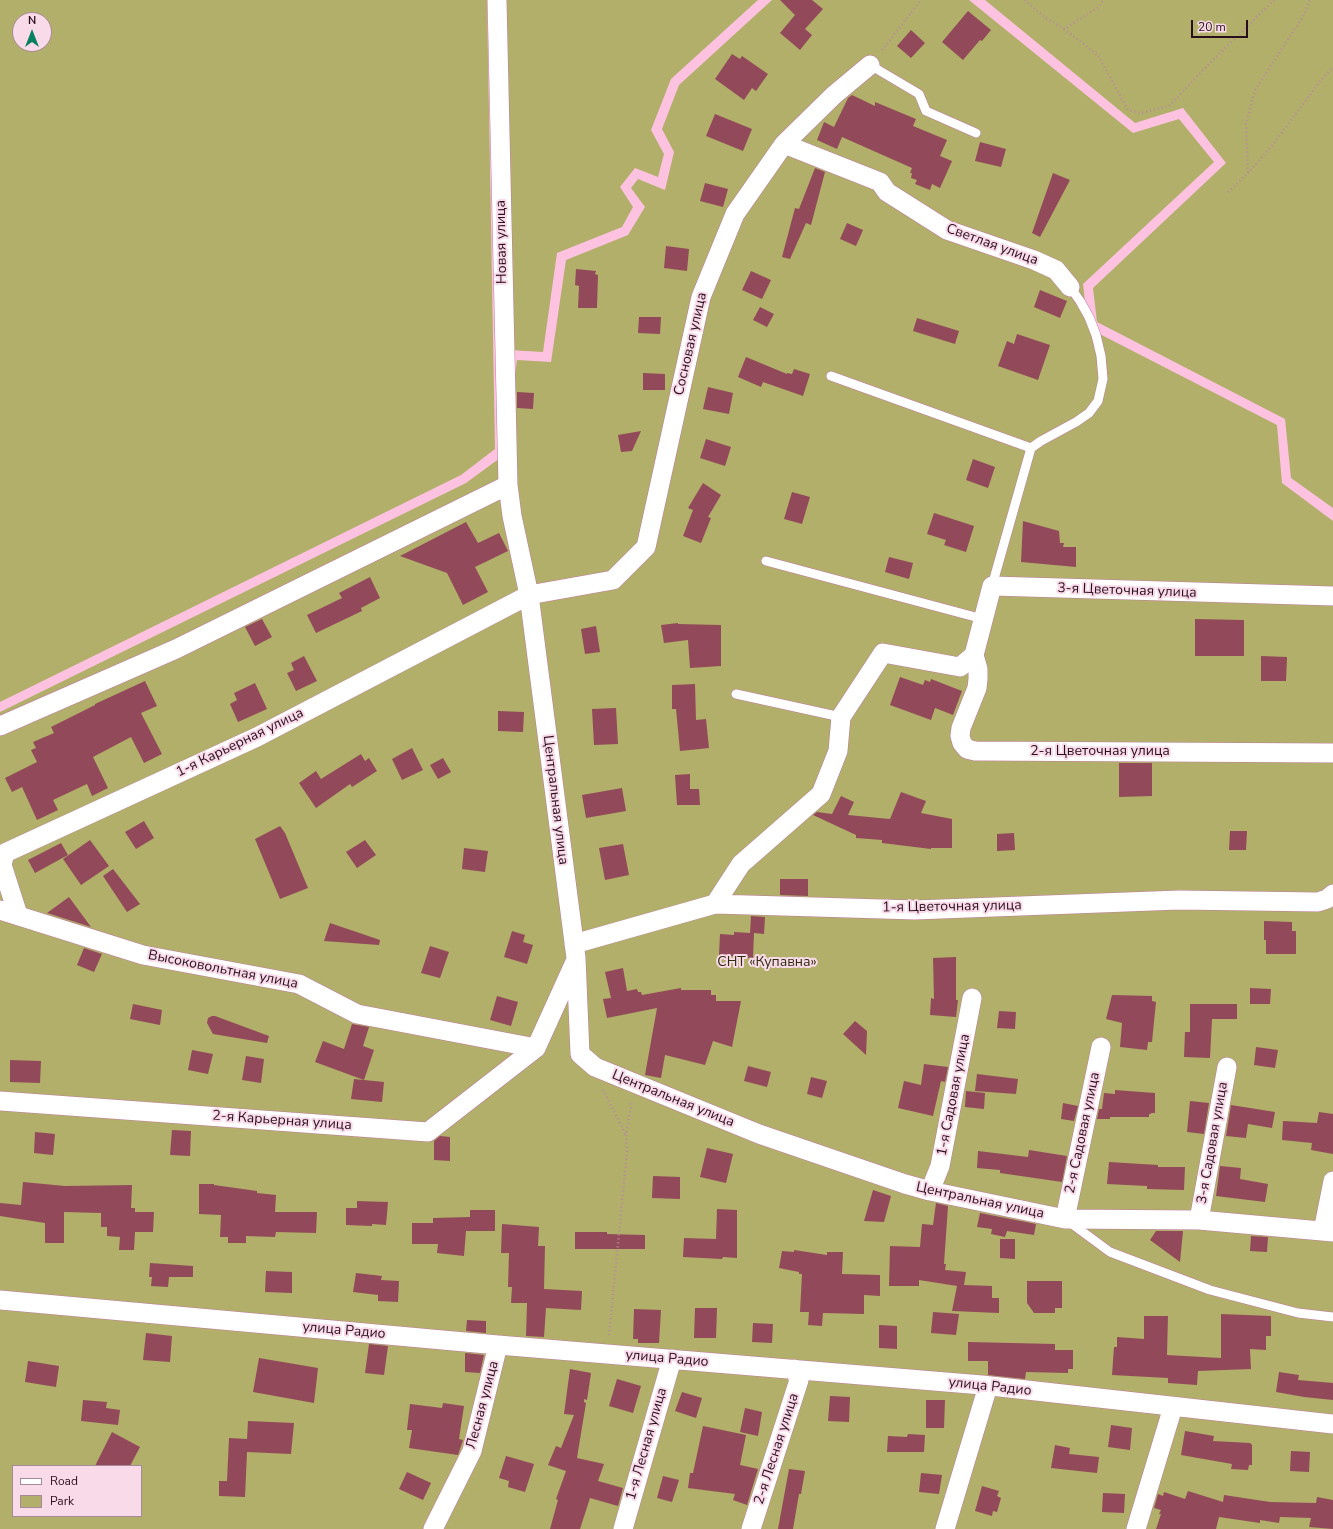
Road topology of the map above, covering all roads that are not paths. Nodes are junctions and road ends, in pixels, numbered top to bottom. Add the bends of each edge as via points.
1 (497, 0) edge
2 (870, 65) joint
3 (976, 133) dead end
4 (784, 144) junction
5 (1070, 287) joint
6 (831, 376) dead end
7 (1031, 448) junction
8 (508, 485) junction
9 (766, 561) dead end
10 (992, 586) junction
11 (529, 595) junction
12 (1333, 596) edge
13 (983, 619) junction
14 (974, 655) junction
15 (736, 694) dead end
16 (841, 717) junction
17 (0, 726) edge
18 (1333, 753) edge
19 (1333, 894) edge
20 (715, 904) junction
21 (9, 912) edge
22 (575, 951) junction
23 (972, 998) dead end
24 (1101, 1047) dead end
25 (536, 1048) junction
26 (1227, 1066) dead end
27 (0, 1101) edge
28 (1333, 1181) edge
29 (930, 1191) junction
30 (1066, 1219) junction
31 (1199, 1220) junction
32 (1328, 1232) edge
33 (0, 1300) edge
34 (1333, 1317) edge
35 (498, 1345) junction
36 (672, 1359) junction
37 (794, 1370) junction
38 (988, 1386) junction
39 (1173, 1407) junction
40 (1333, 1424) edge
41 (433, 1529) edge
42 (623, 1529) edge
43 (751, 1529) edge
44 (945, 1529) edge
45 (1136, 1529) edge

1 - 8 street, Новая улица
2 - 3 lane via 919,94 926,111
2 - 4 street, Сосновая улица via 834,95
4 - 5 street, Светлая улица via 880,182 887,192 947,230 1056,270
4 - 11 street, Сосновая улица via 735,214 700,297 646,547 613,580
5 - 7 lane via 1086,311 1101,356 1103,379 1098,401 1089,413
6 - 7 lane
7 - 10 lane
8 - 11 street, Центральная улица
8 - 17 street via 176,649
9 - 13 lane
10 - 12 street, 3-я Цветочная улица
10 - 13 street
11 - 21 street, 1-я Карьерная улица via 257,736 5,853 2,865
11 - 22 street, Центральная улица
13 - 14 street
14 - 16 street via 960,667 883,653
14 - 18 street, 2-я Цветочная улица via 978,679 960,736 962,743 975,751
15 - 16 lane
16 - 20 street via 838,751 820,794 741,864
19 - 20 street, 1-я Цветочная улица via 1318,902 1178,900 915,910
20 - 22 street, 1-я Цветочная улица
21 - 25 street, Высоковольтная улица via 143,954 299,984 357,1014
22 - 25 street
22 - 29 street, Центральная улица via 580,1054 595,1067 759,1134
23 - 29 street, 1-я Садовая улица via 940,1166
24 - 30 street, 2-я Садовая улица
25 - 27 street, 2-я Карьерная улица via 428,1132
26 - 31 street, 3-я Садовая улица
28 - 32 street
29 - 30 street, Центральная улица
30 - 31 street, Центральная улица
30 - 34 lane via 1110,1252 1210,1290 1298,1313
31 - 32 street, Центральная улица
33 - 35 street, улица Радио
35 - 36 street, улица Радио
35 - 41 street, Лесная улица via 472,1451
36 - 37 street, улица Радио
36 - 42 street, 1-я Лесная улица
37 - 38 street, улица Радио
37 - 43 street, 2-я Лесная улица via 798,1380
38 - 39 street, улица Радио
38 - 44 street
39 - 40 street, улица Радио
39 - 45 street

